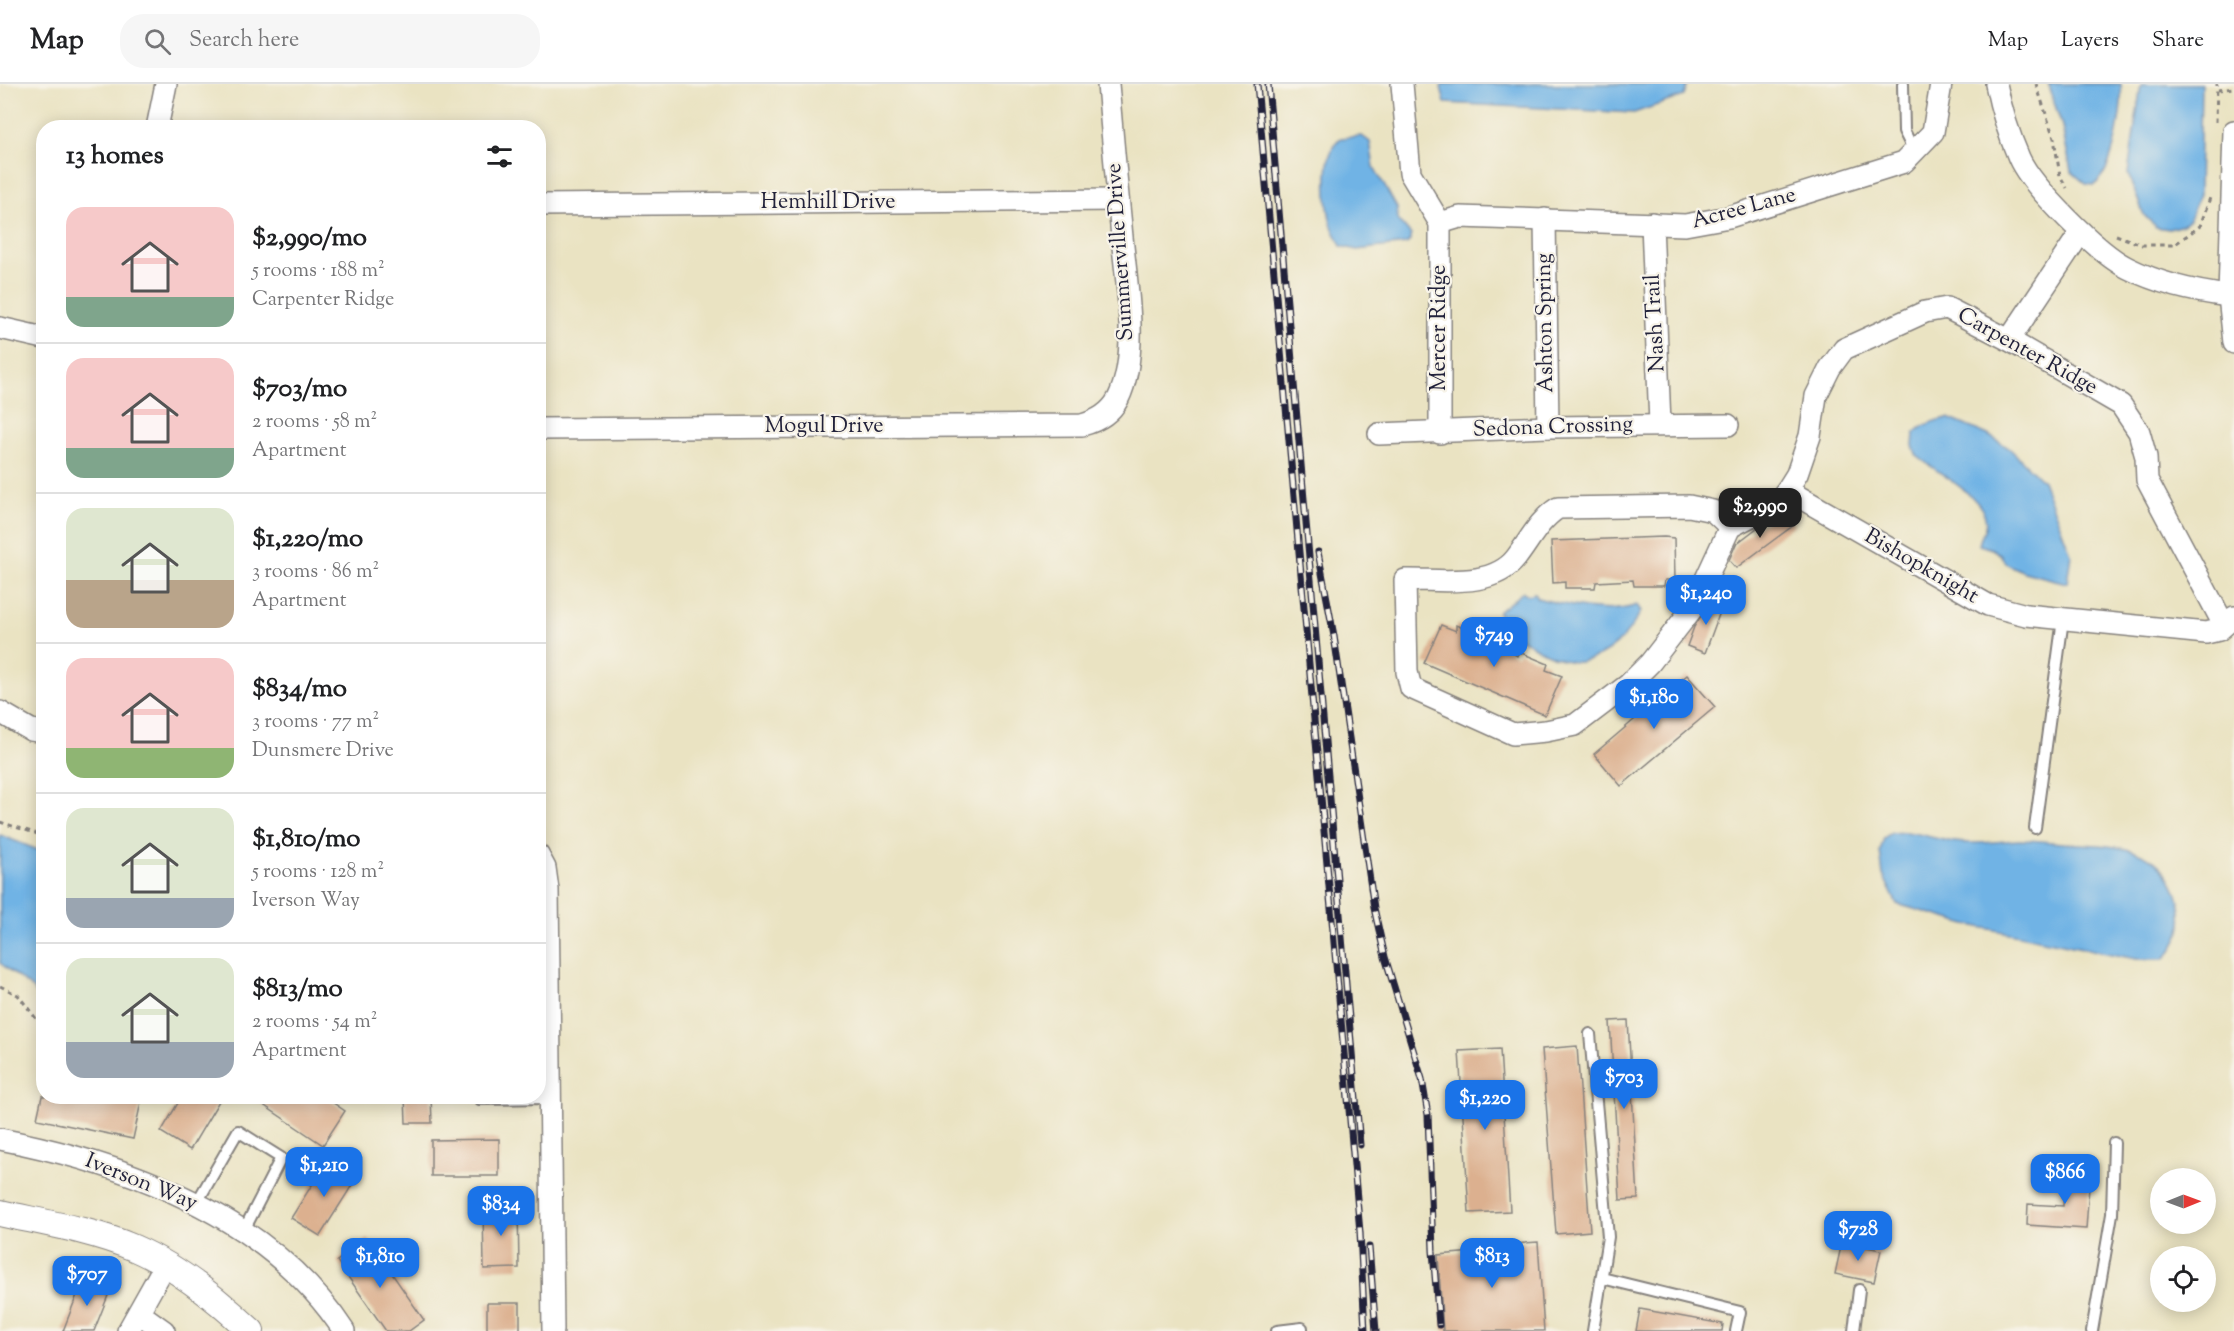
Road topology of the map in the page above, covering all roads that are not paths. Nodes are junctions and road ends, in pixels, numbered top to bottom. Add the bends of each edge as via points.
1 (166, 84) edge
2 (1108, 84) edge
3 (1402, 84) edge
4 (1903, 84) edge
5 (1941, 84) edge
6 (1996, 84) edge
7 (159, 120) edge
8 (2225, 127) edge
9 (1914, 151) junction
10 (1118, 200) junction
11 (546, 205) edge
12 (1545, 219) junction
13 (1440, 223) junction
14 (1652, 223) junction
15 (2081, 232) junction
16 (2229, 296) junction
17 (0, 328) edge
18 (36, 336) edge
19 (2009, 340) junction
20 (2234, 342) edge
21 (1107, 414) joint
22 (1660, 424) junction
23 (1728, 425) dead end
24 (1548, 427) junction
25 (546, 429) edge
26 (1440, 433) junction
27 (1379, 434) dead end
28 (1787, 490) junction
29 (1730, 527) junction
30 (2063, 619) junction
31 (2229, 621) edge
32 (0, 712) edge
33 (36, 731) edge
34 (2036, 828) dead end
35 (546, 875) edge
36 (546, 977) edge
37 (1590, 1034) dead end
38 (546, 1078) edge
39 (546, 1098) edge
40 (549, 1098) junction
41 (0, 1139) edge
42 (2114, 1143) dead end
43 (196, 1204) junction
44 (0, 1213) edge
45 (243, 1232) junction
46 (165, 1265) junction
47 (1602, 1278) junction
48 (1859, 1290) dead end
49 (139, 1313) junction
50 (128, 1331) edge
51 (164, 1331) edge
52 (251, 1331) edge
53 (344, 1331) edge
54 (554, 1331) edge
55 (1277, 1331) edge
56 (1302, 1331) edge
57 (1593, 1331) edge
58 (1736, 1331) edge
59 (1854, 1331) edge
60 (2092, 1331) edge

1 - 7 street
2 - 10 street, Summerville Drive
3 - 13 street via 1410,173
4 - 9 lane via 1904,131
5 - 9 street, Acree Lane via 1933,132
6 - 15 street via 2020,160
8 - 16 street
9 - 14 street, Acree Lane via 1904,162 1729,217 1685,225
10 - 11 street, Hemhill Drive
10 - 21 street, Summerville Drive via 1128,312 1128,363 1117,400
12 - 13 street, Acree Lane via 1460,217
12 - 14 street, Acree Lane
12 - 24 street, Ashton Spring
13 - 26 street, Mercer Ridge
14 - 22 street, Nash Trail
15 - 16 street via 2127,268 2200,292
15 - 19 street
16 - 20 street
17 - 18 street
19 - 28 street, Carpenter Ridge via 1947,308 1918,314 1844,349 1816,396 1810,436
19 - 31 street, Carpenter Ridge via 2121,405 2139,432 2147,480
21 - 25 street, Mogul Drive via 1082,425
22 - 23 street, Sedona Crossing
22 - 24 street, Sedona Crossing
24 - 26 street, Sedona Crossing
26 - 27 street, Sedona Crossing
28 - 29 street, Carpenter Ridge via 1778,502
28 - 30 street, Bishopknight via 1988,605
29 - 29 street via 1713,511 1689,506 1558,508 1545,517 1514,561 1498,573 1478,579 1405,580 1407,672 1411,688 1513,734 1575,725 1650,663 1692,609
30 - 31 street, Bishopknight via 2206,633 2219,630
30 - 34 lane
32 - 33 street
35 - 36 street
37 - 47 lane via 1608,1238
38 - 40 street
39 - 40 lane
40 - 54 street
41 - 43 street, Iverson Way via 58,1150 180,1194
42 - 60 lane via 2112,1214
43 - 45 street, Iverson Way
43 - 45 lane via 238,1131 281,1158
44 - 46 street via 104,1237
45 - 53 street, Iverson Way via 304,1283
46 - 49 street
46 - 52 street via 201,1288
47 - 57 lane
47 - 58 lane via 1740,1312
48 - 59 lane
49 - 50 street
49 - 51 street
55 - 56 lane

